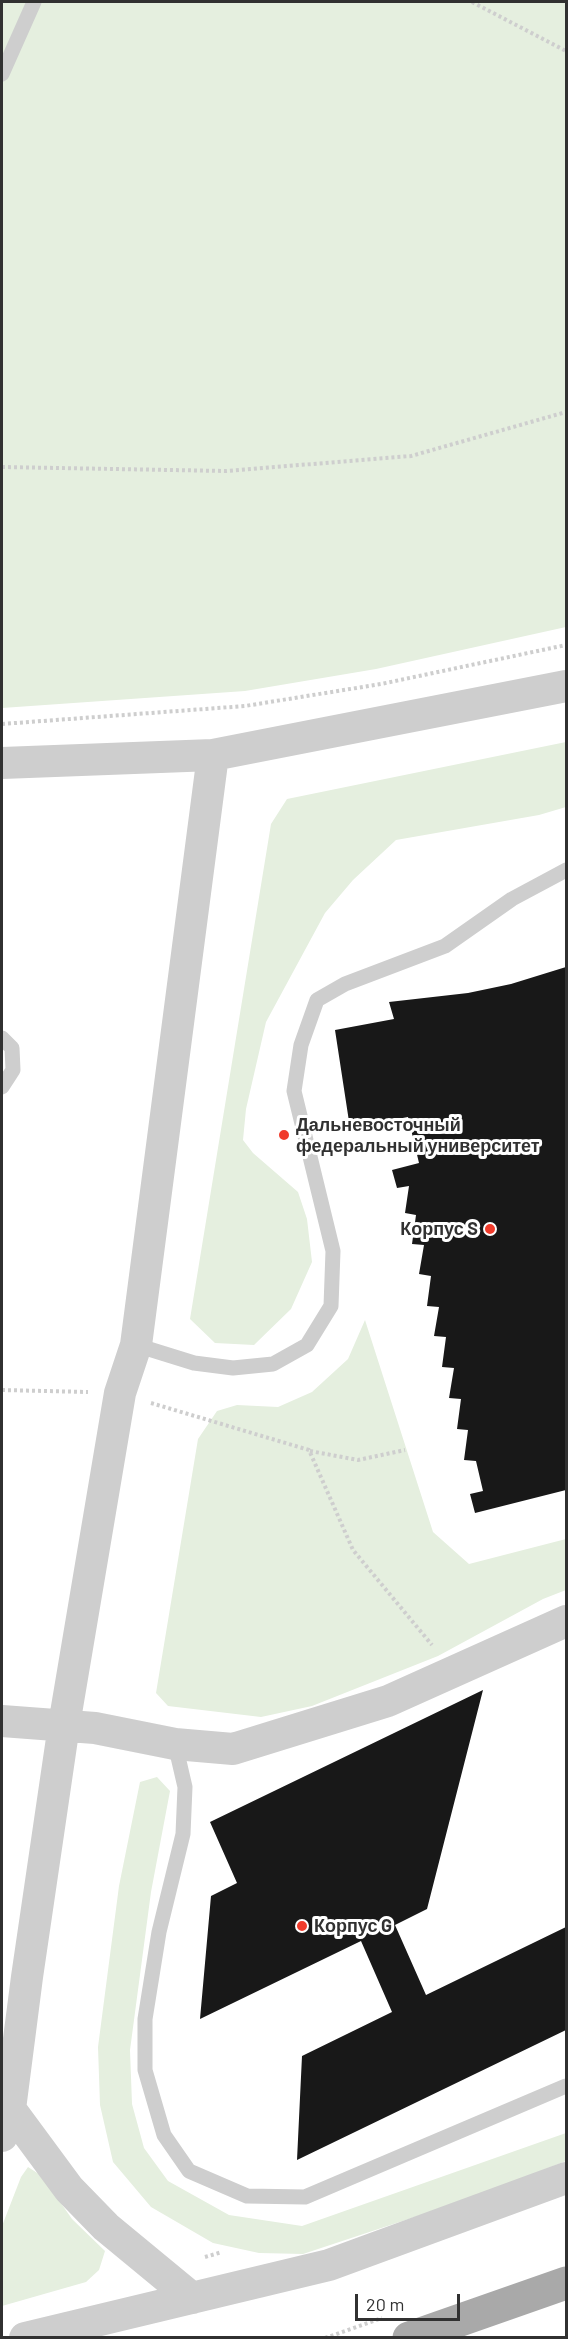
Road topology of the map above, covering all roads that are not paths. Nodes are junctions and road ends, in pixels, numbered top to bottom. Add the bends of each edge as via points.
1 (34, 2) edge
2 (2, 74) edge
3 (567, 686) edge
4 (213, 755) junction
5 (2, 763) edge
6 (567, 870) edge
7 (2, 1038) edge
8 (2, 1087) edge
9 (136, 1345) junction
10 (567, 1621) edge
11 (2, 1722) edge
12 (64, 1725) junction
13 (175, 1744) junction
14 (567, 2086) edge
15 (6, 2122) edge
16 (567, 2178) edge
17 (567, 2283) edge
18 (192, 2298) junction
19 (25, 2337) edge
20 (409, 2337) edge

1 - 2 lane
3 - 4 street
4 - 5 street
4 - 9 street
6 - 9 lane via 512,899 445,946 345,984 317,1000 301,1046 294,1091 333,1251 331,1306 308,1346 273,1364 233,1368 194,1363
7 - 8 lane via 12,1048 13,1070
9 - 12 street via 120,1393
10 - 13 street via 388,1701 233,1749
11 - 12 street
12 - 13 street
12 - 15 street
13 - 14 lane via 185,1787 183,1834 159,1932 145,2019 145,2070 164,2135 189,2171 247,2196 304,2197
15 - 18 street via 106,2227
16 - 18 street via 329,2265
17 - 20 main road
18 - 19 street

